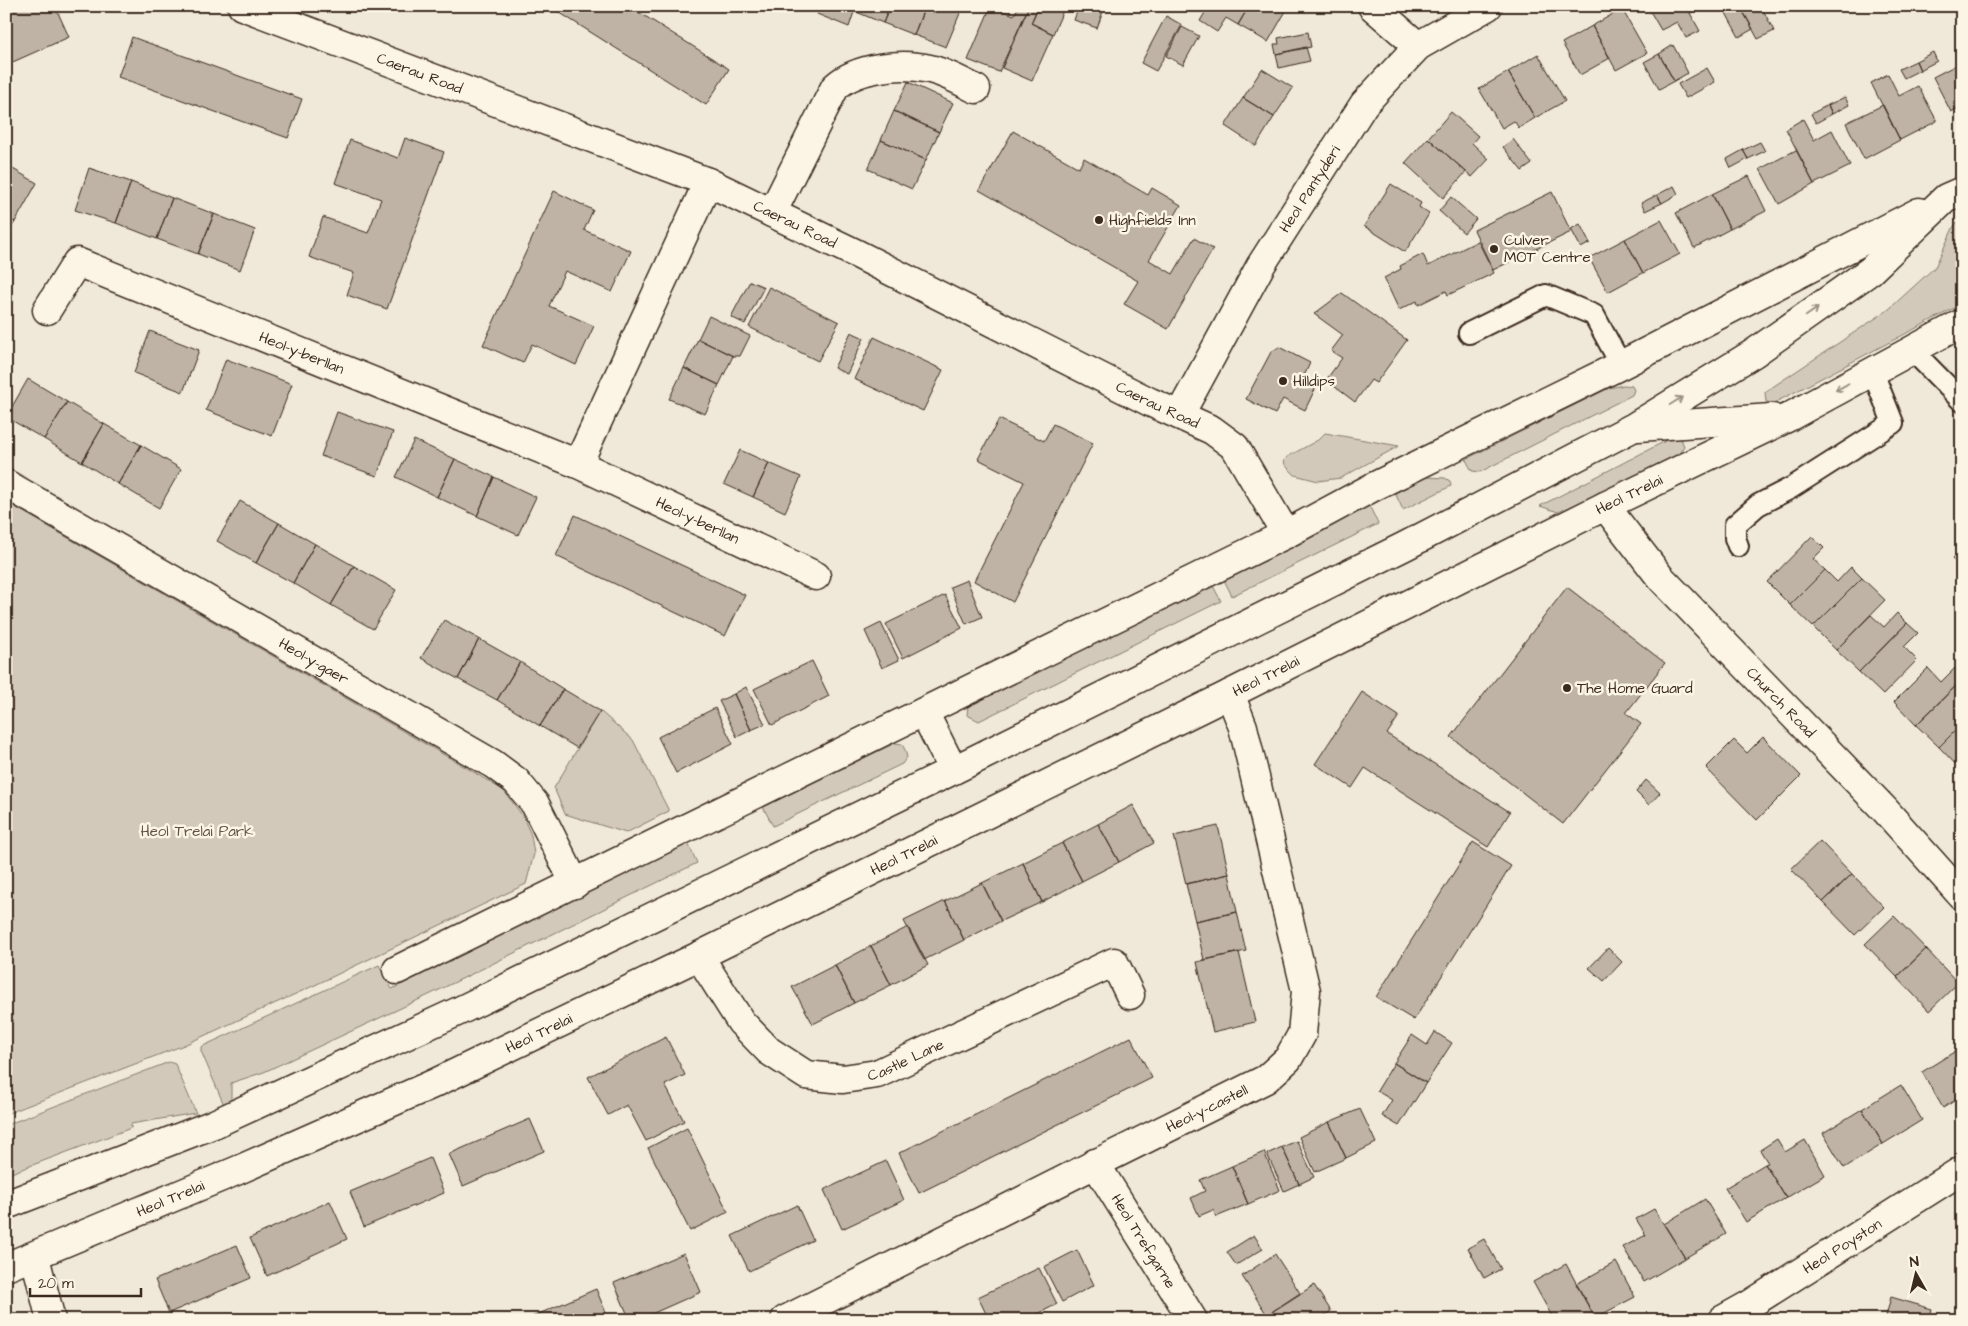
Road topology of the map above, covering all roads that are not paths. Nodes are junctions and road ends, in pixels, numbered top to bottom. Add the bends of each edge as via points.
1 (242, 6) edge
2 (1372, 6) edge
3 (1488, 6) edge
4 (1418, 46) junction
5 (976, 89) dead end
6 (708, 182) junction
7 (1954, 195) edge
8 (772, 213) junction
9 (47, 310) dead end
10 (1962, 323) edge
11 (1469, 333) dead end
12 (1911, 349) junction
13 (1621, 366) junction
14 (1872, 370) junction
15 (1962, 400) edge
16 (1180, 414) junction
17 (1789, 417) junction
18 (1634, 427) junction
19 (578, 464) junction
20 (6, 484) edge
21 (1605, 506) junction
22 (1286, 534) junction
23 (1738, 546) dead end
24 (816, 576) dead end
25 (1230, 694) junction
26 (924, 712) junction
27 (953, 770) junction
28 (575, 884) junction
29 (1962, 896) edge
30 (699, 956) junction
31 (397, 970) dead end
32 (1130, 995) dead end
33 (1094, 1163) junction
34 (1962, 1170) edge
35 (6, 1205) edge
36 (34, 1257) junction
37 (6, 1267) edge
38 (1753, 1312) edge
39 (52, 1320) edge
40 (785, 1320) edge
41 (1194, 1320) edge
42 (1722, 1320) edge

1 - 6 street, Caerau Road
2 - 4 street
3 - 4 street, Heol Pantyderi
4 - 16 street, Heol Pantyderi via 1364,104 1261,265
5 - 8 street via 931,69 915,67 861,72 841,81 835,86
6 - 8 street, Caerau Road
6 - 19 street
7 - 13 street, Heol Trelai
18 -> 7 street, Heol Trelai via 1754,353 1870,271
8 - 16 street, Caerau Road
9 - 19 street, Heol-y-berllan via 77,262
10 - 12 street, Heol Trelai
11 - 13 lane via 1546,295 1594,315
12 - 14 street, Heol Trelai
12 - 15 lane
13 - 22 street, Heol Trelai via 1375,486
14 -> 17 street, Heol Trelai
14 - 23 lane via 1893,423 1791,488 1758,505 1735,525
16 - 22 street, Caerau Road via 1212,430 1235,447
17 - 18 street, Heol Trelai
17 - 21 street, Heol Trelai
18 - 27 street, Heol Trelai via 1405,546
19 - 24 street, Heol-y-berllan
20 - 28 street, Heol-y-gaer via 493,764 516,781 535,804
21 - 25 street, Heol Trelai
21 - 29 street, Church Road via 1660,577 1885,810
22 - 26 street, Heol Trelai
25 - 30 street, Heol Trelai
25 - 33 street, Heol-y-castell via 1243,727 1306,991 1302,1034 1288,1059 1266,1079
26 - 27 street
26 - 28 street, Heol Trelai
27 - 35 street, Heol Trelai via 337,1068 214,1124
28 - 31 street, Heol Trelai
30 - 32 street, Castle Lane via 741,1022 769,1051 806,1075 843,1079 877,1074 1114,962
30 - 36 street, Heol Trelai via 433,1084
33 - 40 street, Heol-y-castell
33 - 41 street, Heol Trefgarne
34 - 38 street, Heol Poyston
36 - 37 street, Heol Trelai
36 - 39 street
38 - 42 street, Heol Poyston

